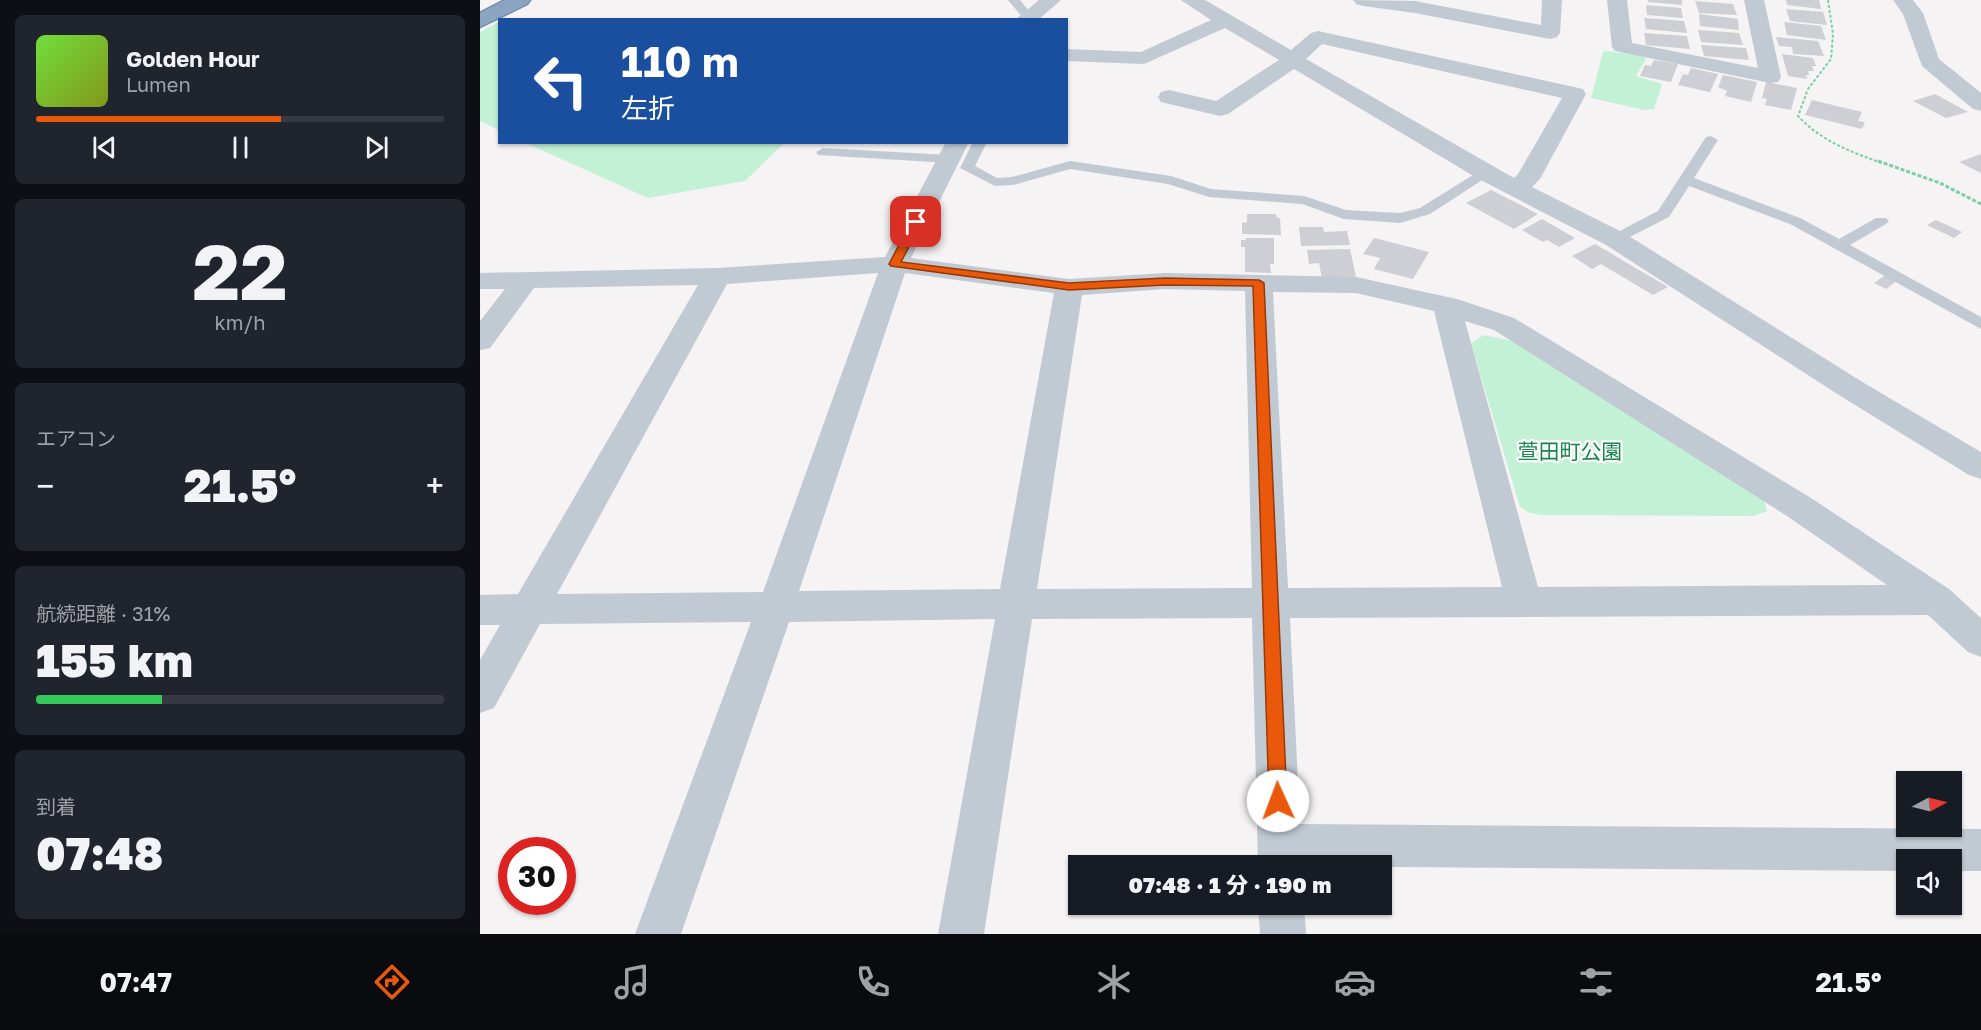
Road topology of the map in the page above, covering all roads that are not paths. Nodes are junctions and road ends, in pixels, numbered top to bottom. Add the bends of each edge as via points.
1 (520, 0) edge
2 (1014, 0) edge
3 (1051, 0) edge
4 (1191, 0) edge
5 (1363, 0) edge
6 (1552, 0) edge
7 (1617, 0) edge
8 (1754, 0) edge
9 (1903, 0) edge
10 (1026, 18) edge
11 (1227, 20) junction
12 (480, 21) edge
13 (1068, 55) edge
14 (1293, 60) junction
15 (1170, 97) dead end
16 (1981, 104) edge
17 (1711, 140) dead end
18 (979, 144) edge
19 (953, 151) edge
20 (823, 152) dead end
21 (1486, 173) junction
22 (1685, 180) junction
23 (1516, 187) junction
24 (1881, 221) dead end
25 (1616, 239) junction
26 (1839, 245) junction
27 (894, 264) junction
28 (717, 276) junction
29 (480, 281) edge
30 (524, 282) junction
31 (1259, 283) junction
32 (1069, 286) junction
33 (1448, 305) junction
34 (1981, 324) edge
35 (480, 340) edge
36 (1981, 467) edge
37 (1936, 600) junction
38 (1524, 603) junction
39 (1017, 604) junction
40 (1271, 604) junction
41 (776, 606) junction
42 (480, 610) edge
43 (529, 610) junction
44 (1981, 641) edge
45 (480, 696) edge
46 (1981, 850) edge
47 (1280, 855) edge
48 (1282, 915) edge
49 (658, 934) edge
50 (961, 934) edge
51 (1283, 934) edge

1 - 12 highway
2 - 10 lane
3 - 10 street
4 - 11 street
5 - 6 street via 1550,33
7 - 8 street via 1622,47 1770,77
9 - 16 street via 1912,13 1929,62
11 - 13 street via 1144,58
11 - 14 street
14 - 15 street via 1220,109
14 - 21 street
14 - 23 street via 1318,37 1575,94 1528,179
17 - 22 lane
18 - 21 lane via 967,168 995,182 1013,181 1070,165 1171,180 1209,193 1304,200 1344,214 1400,218 1425,211
19 - 20 lane
19 - 27 street
21 - 23 street
22 - 25 lane via 1664,214
22 - 26 lane via 1796,221
23 - 25 street
24 - 26 lane
25 - 36 street
26 - 34 lane
27 - 28 street
27 - 32 street
27 - 41 street
28 - 30 street
28 - 43 street
29 - 30 street
30 - 35 street
31 - 32 street via 1165,281
31 - 33 street via 1356,285
31 - 40 street
32 - 39 street
33 - 37 street via 1504,324 1799,507
33 - 38 street
37 - 38 street
37 - 44 street
38 - 40 street
39 - 40 street
39 - 41 street
39 - 50 street
40 - 47 street
41 - 43 street
41 - 49 street
42 - 43 street
43 - 45 street
46 - 47 street
48 - 51 street

